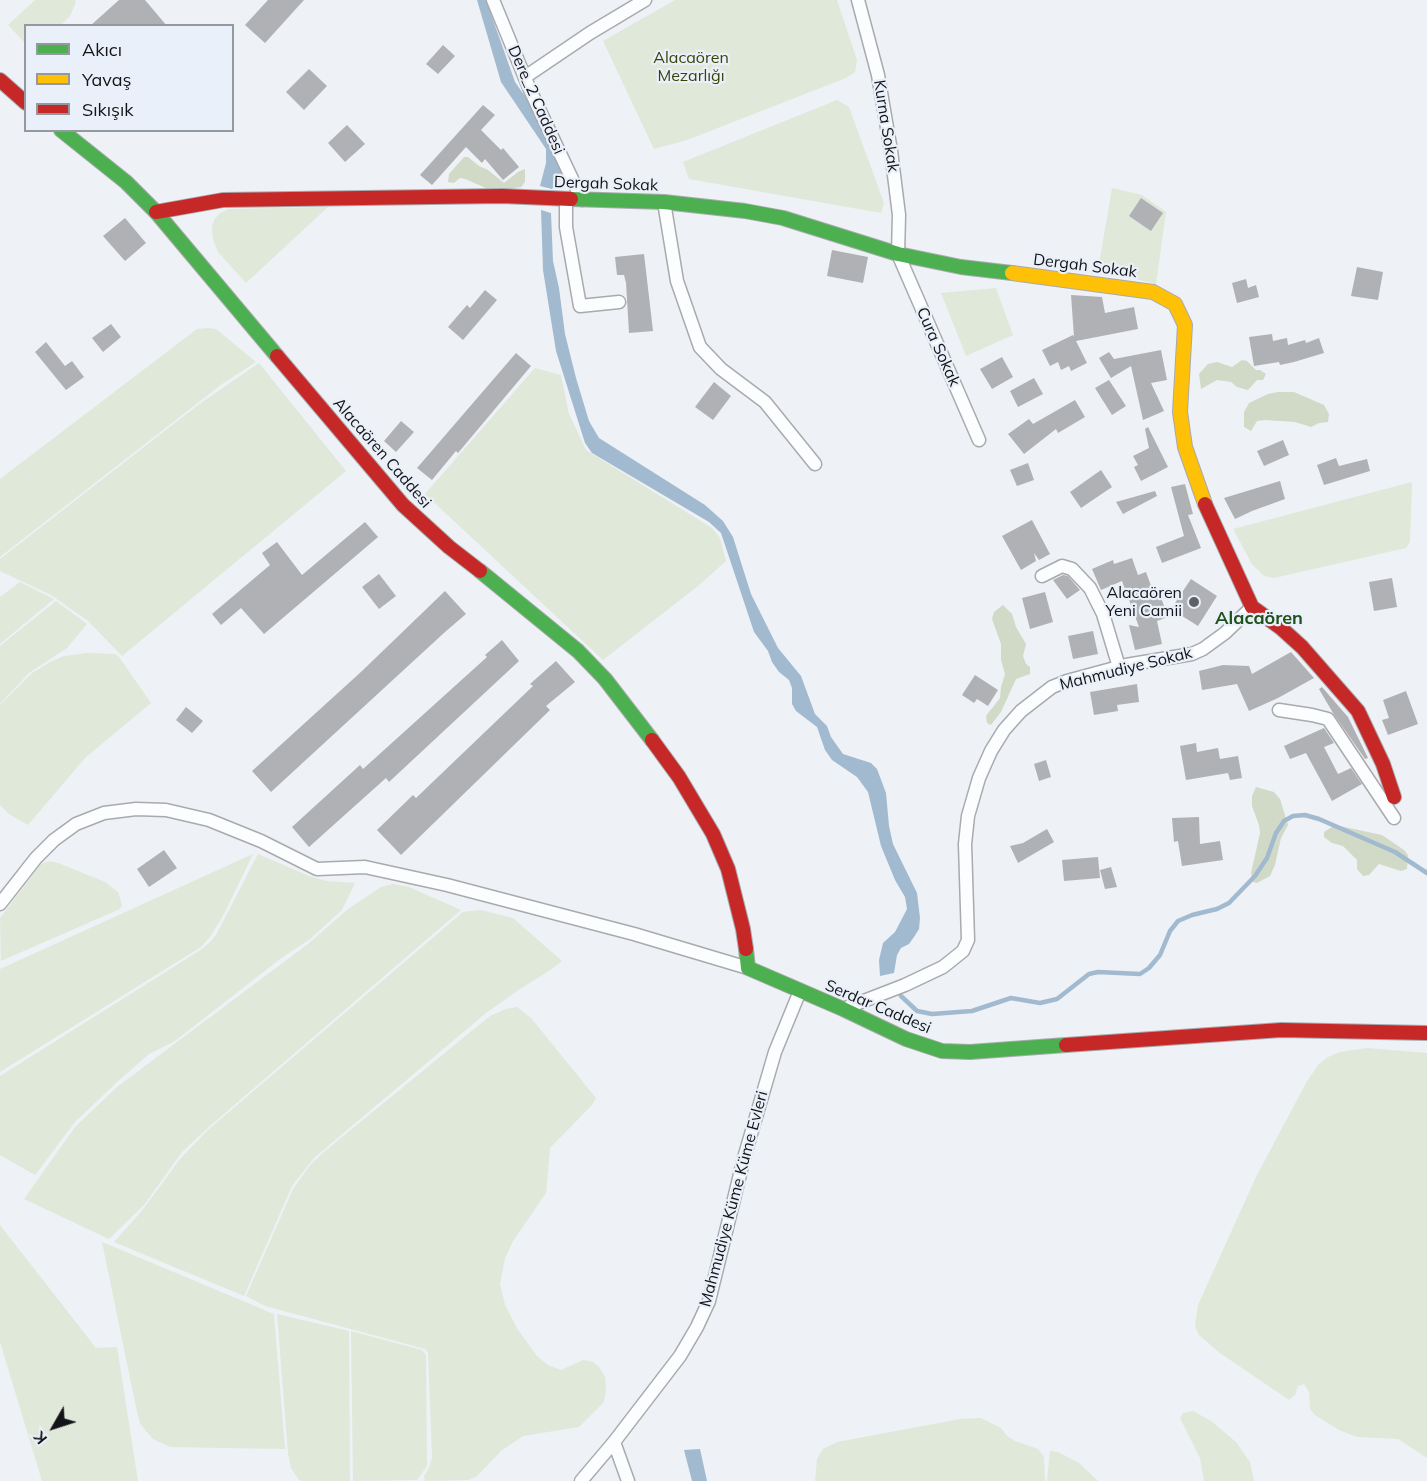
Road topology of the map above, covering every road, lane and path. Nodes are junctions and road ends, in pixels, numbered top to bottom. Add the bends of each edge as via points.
1 (494, 0) edge
2 (645, 0) edge
3 (858, 0) edge
4 (525, 77) junction
5 (0, 80) edge
6 (24, 101) edge
7 (64, 132) edge
8 (563, 199) junction
9 (582, 200) junction
10 (664, 202) junction
11 (156, 212) junction
12 (898, 254) junction
13 (619, 302) dead end
14 (979, 440) dead end
15 (815, 464) dead end
16 (1042, 576) dead end
17 (1252, 607) junction
18 (1119, 667) junction
19 (1279, 711) dead end
20 (1395, 797) dead end
21 (1394, 818) dead end
22 (0, 904) edge
23 (748, 968) junction
24 (800, 991) junction
25 (843, 1009) junction
26 (1427, 1033) edge
27 (614, 1442) junction
28 (581, 1481) edge
29 (628, 1481) edge

1 - 4 street, Dere_2 Caddesi
2 - 4 street
3 - 12 street, Kurna Sokak via 876,66 891,151 899,215
4 - 9 street, Dere_2 Caddesi
5 - 6 street
7 - 11 street, Alacaören Caddesi via 126,182
8 - 9 street, Dergah Sokak
8 - 11 street, Dergah Sokak via 223,200
8 - 13 street via 580,306
9 - 10 street, Dergah Sokak
10 - 12 street, Dergah Sokak via 783,218
10 - 15 street via 677,280 700,347 721,369 765,402
11 - 23 street, Alacaören Caddesi via 403,505 578,651 634,714 679,777 728,869
12 - 14 street, Cura Sokak
12 - 17 street, Dergah Sokak via 961,267 1126,287 1153,292 1174,304 1185,325 1180,412 1185,447 1209,516
16 - 18 street via 1062,566 1072,569 1090,588 1103,614
17 - 18 street, Mahmudiye Sokak via 1225,633 1192,654
17 - 20 street, Dergah Sokak via 1302,646 1358,711
18 - 25 street, Mahmudiye Sokak via 1052,687 1021,711 991,751 968,816 968,940 963,951 934,972
19 - 21 street via 1328,719
22 - 23 street via 30,865 76,824 104,813 136,808 166,810 209,820 317,869 365,867 439,883
23 - 24 street, Serdar Caddesi
24 - 25 street, Serdar Caddesi
24 - 27 street, Mahmudiye Küme Küme Evleri via 775,1052 710,1301 680,1356
25 - 26 street, Serdar Caddesi via 891,1033 942,1051 1281,1030
27 - 28 street, Mahmudiye Küme Küme Evleri
27 - 29 street

